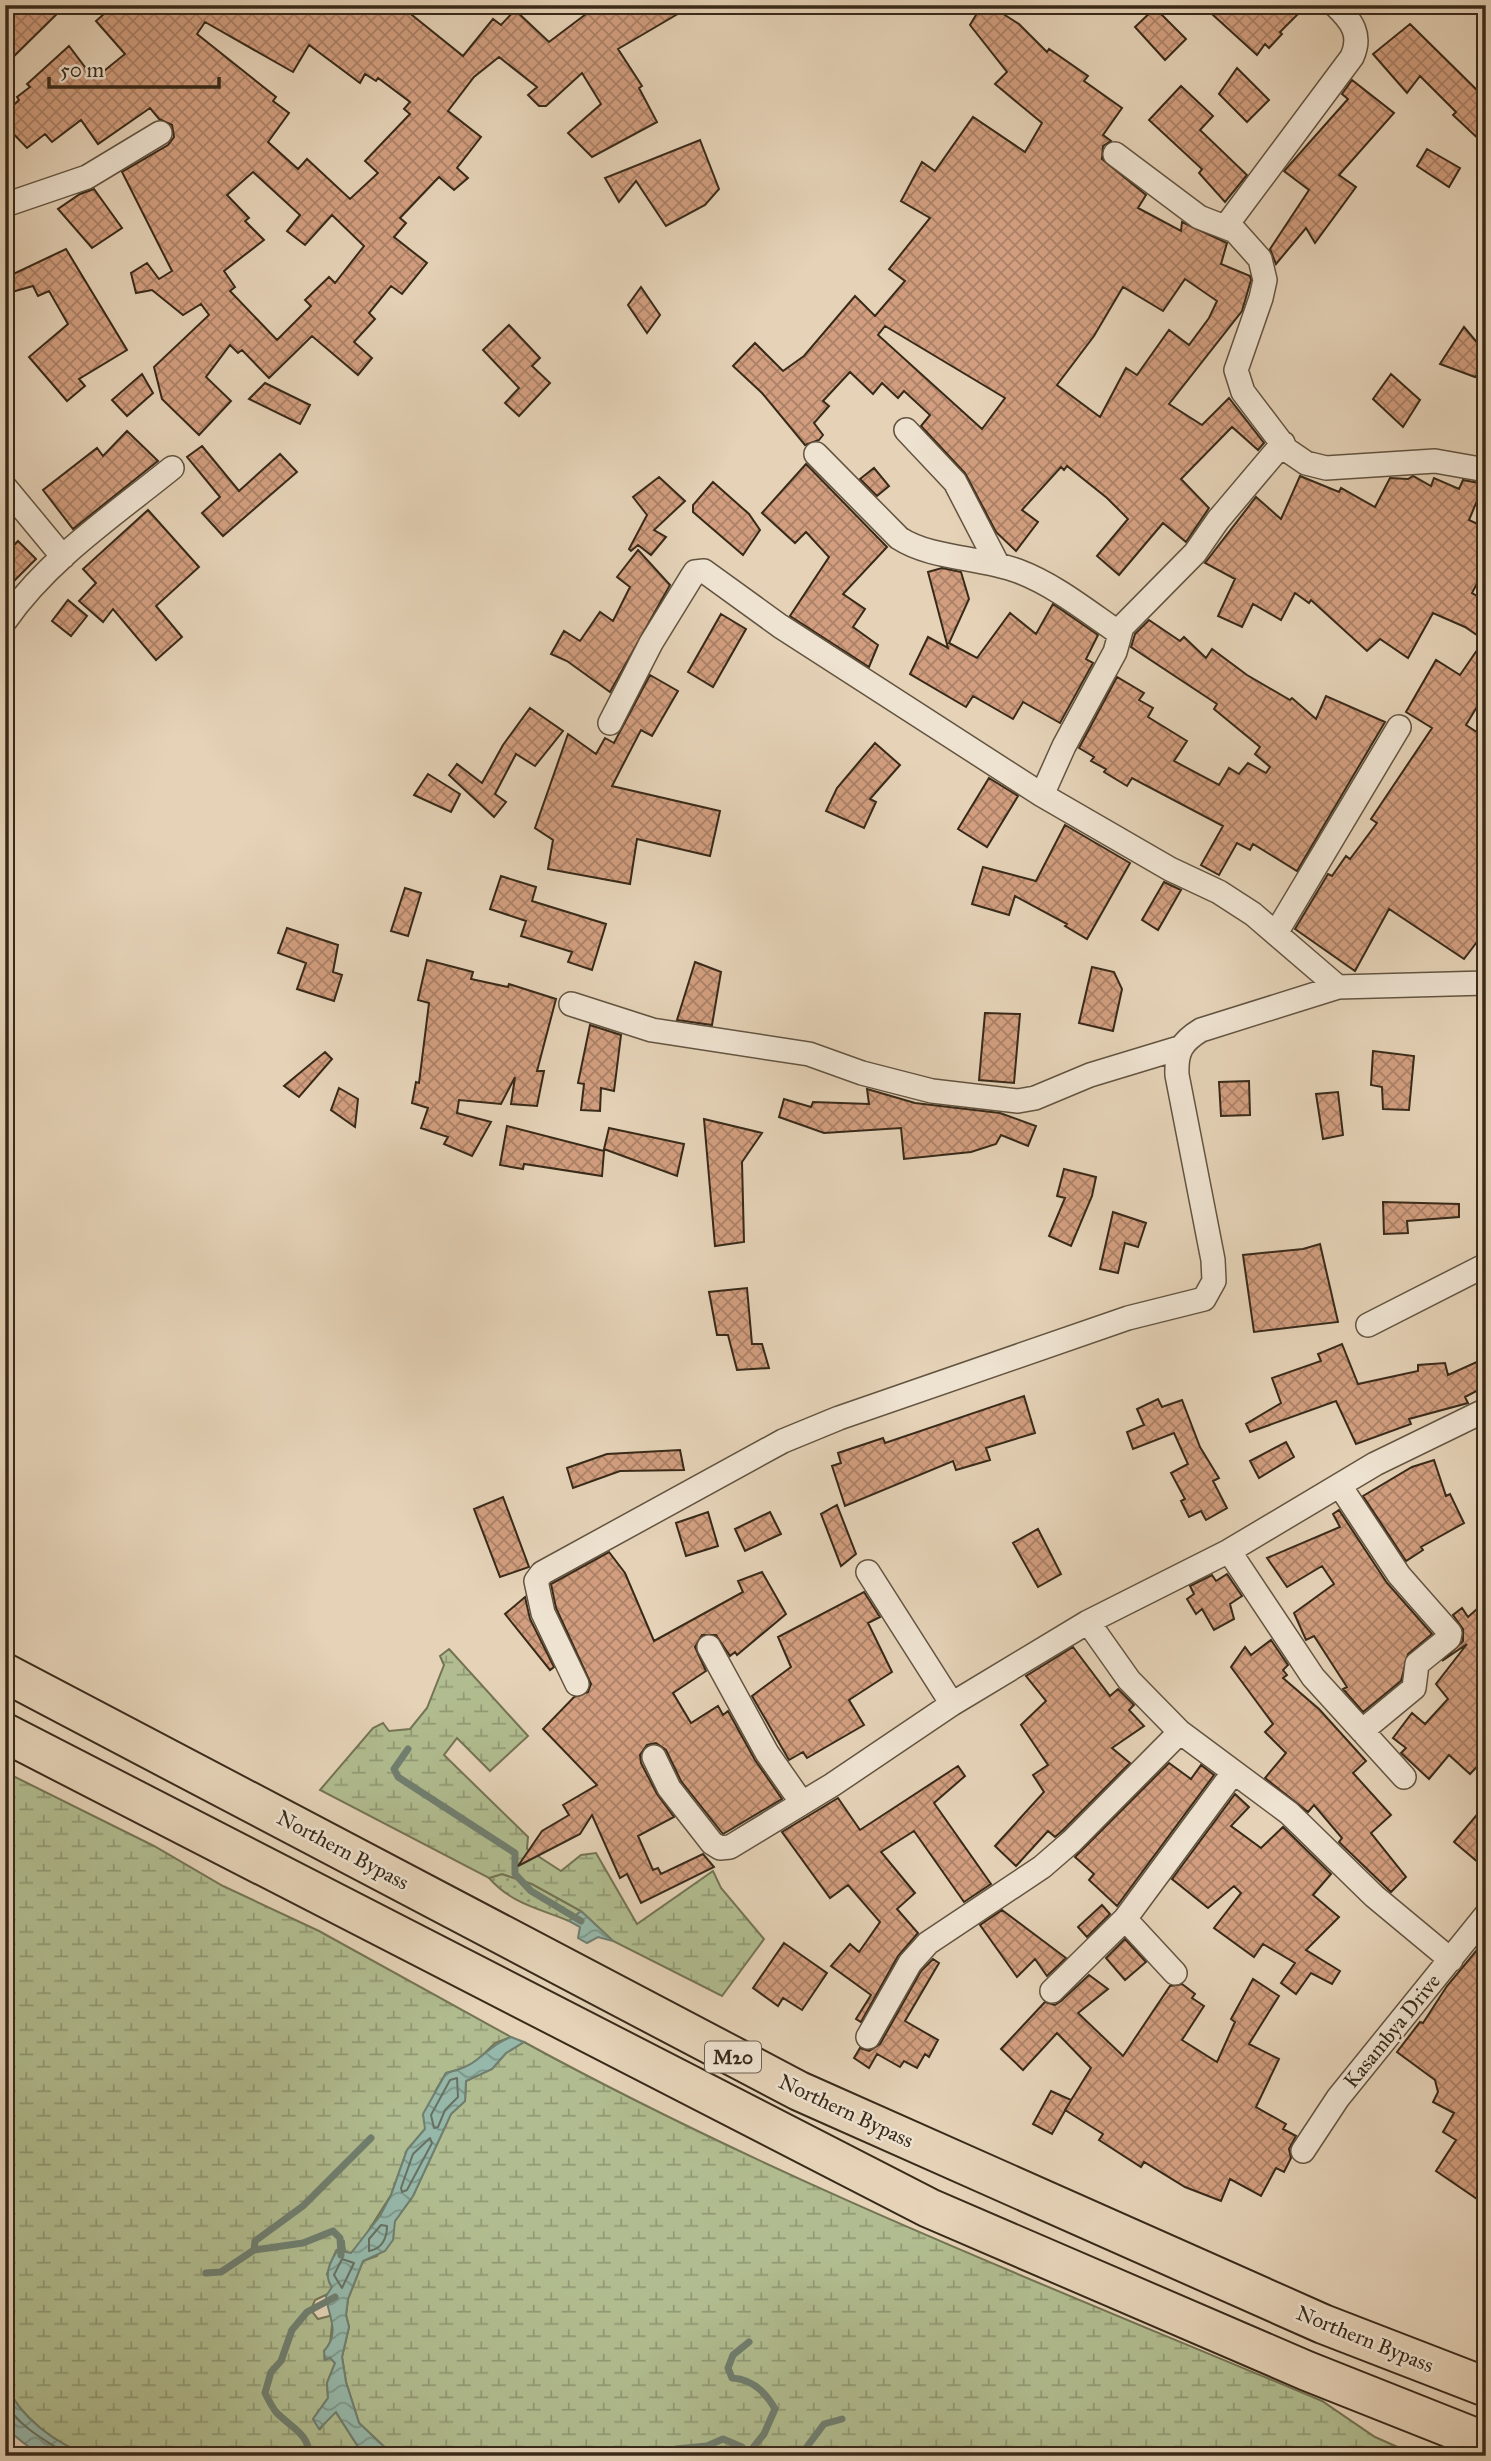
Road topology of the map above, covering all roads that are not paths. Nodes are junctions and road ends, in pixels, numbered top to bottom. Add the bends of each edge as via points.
1 (1335, 5) edge
2 (160, 133) dead end
3 (1115, 154) dead end
4 (5, 205) edge
5 (1226, 226) junction
6 (906, 430) dead end
7 (1283, 443) junction
8 (816, 454) dead end
9 (172, 468) dead end
10 (1486, 470) edge
11 (5, 487) edge
12 (63, 557) junction
13 (998, 565) junction
14 (5, 621) edge
15 (1119, 633) junction
16 (610, 723) dead end
17 (1399, 727) dead end
18 (1042, 795) junction
19 (1276, 933) junction
20 (1486, 983) edge
21 (1338, 987) junction
22 (571, 1004) dead end
23 (1179, 1048) junction
24 (1486, 1265) edge
25 (1368, 1325) dead end
26 (1486, 1410) edge
27 (1340, 1486) junction
28 (1229, 1551) junction
29 (868, 1572) dead end
30 (1088, 1622) junction
31 (709, 1647) dead end
32 (5, 1673) edge
33 (577, 1684) dead end
34 (952, 1704) junction
35 (1362, 1731) junction
36 (1180, 1732) junction
37 (5, 1733) edge
38 (653, 1757) dead end
39 (1233, 1773) junction
40 (1404, 1777) dead end
41 (802, 1804) junction
42 (1486, 1915) edge
43 (1125, 1919) junction
44 (1451, 1960) junction
45 (1175, 1973) dead end
46 (1052, 1991) dead end
47 (868, 2037) dead end
48 (1303, 2151) dead end
49 (1486, 2387) edge
50 (1486, 2442) edge

1 - 5 street via 1354,27 1357,43 1352,57
2 - 4 street via 87,177
3 - 5 street via 1199,217
5 - 7 street via 1256,252 1264,269 1261,298 1240,355 1238,380
6 - 13 street via 955,482
7 - 10 street via 1295,457 1326,468 1436,461
7 - 15 street via 1195,553
8 - 13 street via 913,547
9 - 12 street
11 - 12 street
12 - 14 street via 24,594
13 - 15 street via 1046,584
15 - 18 street via 1115,652
16 - 18 street via 691,578 704,571 780,626
17 - 19 street
18 - 19 street via 1219,892
19 - 21 street
20 - 21 street
21 - 23 street via 1201,1030
22 - 23 street via 652,1030 810,1054 932,1091 1018,1101
23 - 33 street via 1180,1102 1213,1260 1210,1292 1196,1302 1128,1318 828,1422 783,1441 542,1573 536,1581 542,1613
24 - 25 street
26 - 27 street
27 - 28 street
27 - 35 street via 1399,1575 1450,1633 1417,1664 1414,1688
28 - 30 street
28 - 35 street via 1312,1677
29 - 34 street
30 - 34 street
30 - 36 street via 1129,1680
31 - 41 street via 767,1753
32 - 49 highway, Northern Bypass / M20 via 799,2091 1323,2324
34 - 41 street
35 - 40 street
36 - 39 street
36 - 47 street via 1042,1867 928,1943 911,1963
37 - 50 highway, M20 via 929,2208 1307,2371
38 - 41 street via 669,1788 720,1848 740,1843
39 - 43 street
39 - 44 street via 1289,1813 1374,1896
42 - 44 street, Kasambya Drive
43 - 45 street
43 - 46 street
44 - 48 street, Kasambya Drive via 1325,2114

